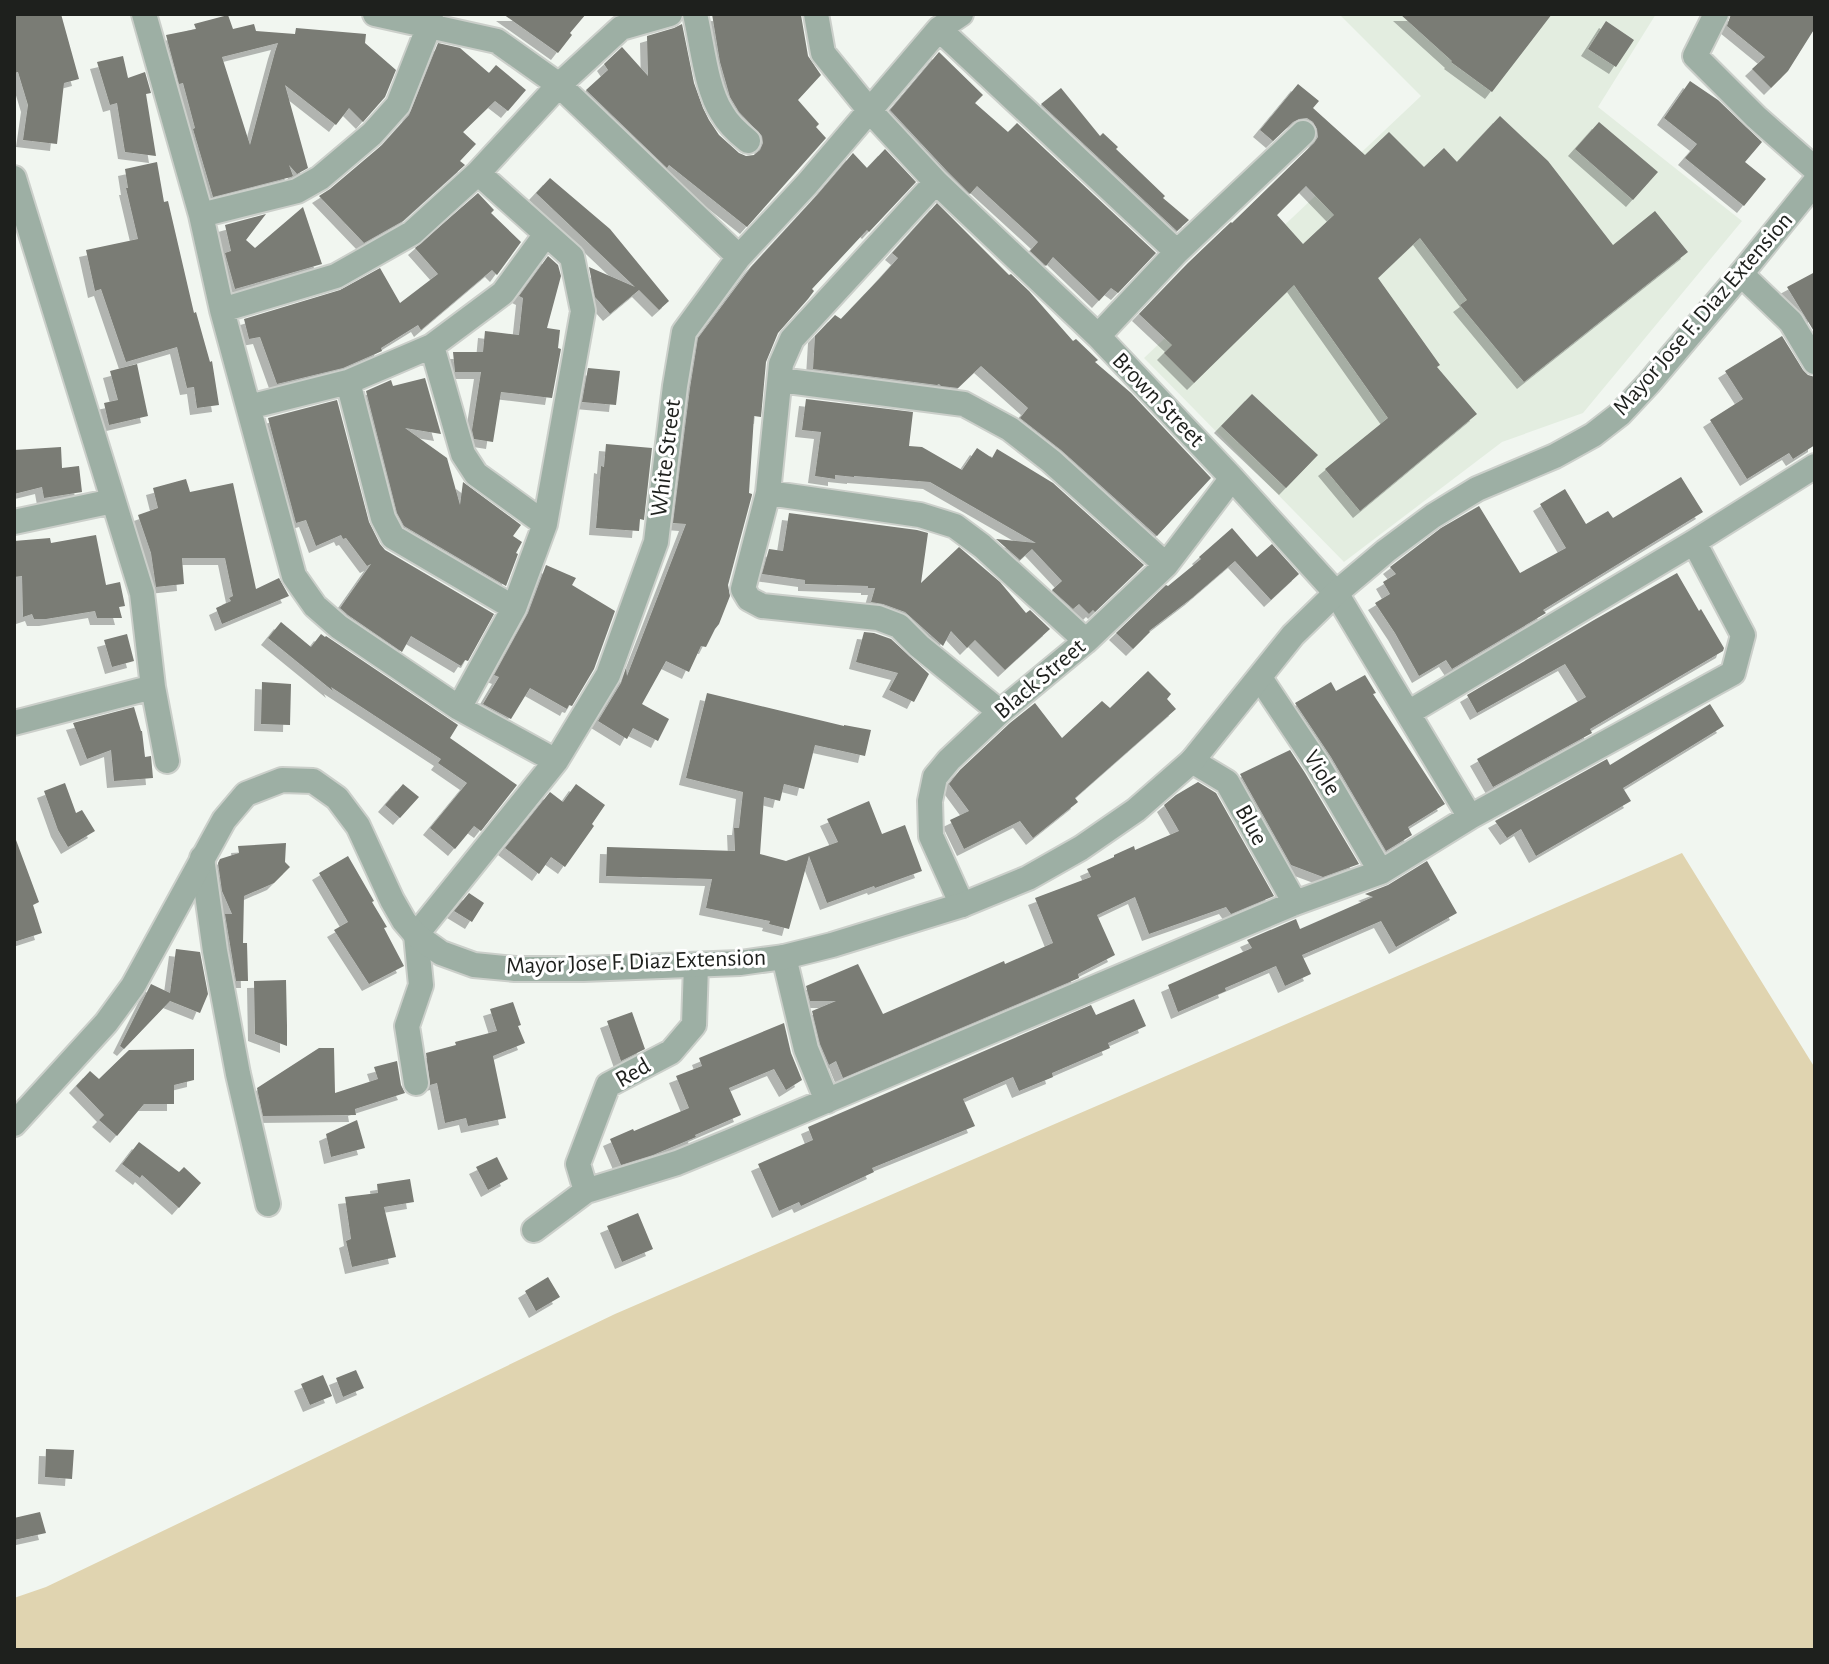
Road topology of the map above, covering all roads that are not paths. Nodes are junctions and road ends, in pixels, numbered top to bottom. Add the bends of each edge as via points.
1 (144, 14) edge
2 (375, 14) edge
3 (670, 14) edge
4 (695, 14) edge
5 (816, 14) edge
6 (961, 14) edge
7 (1716, 14) edge
8 (430, 20) edge
9 (617, 21) edge
10 (939, 29) junction
11 (559, 85) junction
12 (870, 111) junction
13 (1303, 133) dead end
14 (748, 141) dead end
15 (1815, 169) edge
16 (478, 173) junction
17 (14, 178) edge
18 (936, 182) junction
19 (1815, 182) edge
20 (201, 215) junction
21 (546, 234) junction
22 (1177, 252) junction
23 (739, 257) junction
24 (1741, 274) junction
25 (222, 310) junction
26 (1098, 336) junction
27 (432, 346) junction
28 (1815, 362) edge
29 (780, 380) junction
30 (348, 382) junction
31 (249, 407) junction
32 (1815, 466) edge
33 (1232, 478) junction
34 (768, 493) junction
35 (113, 501) junction
36 (14, 522) edge
37 (545, 524) junction
38 (1694, 542) junction
39 (1166, 565) junction
40 (1336, 593) junction
41 (514, 608) junction
42 (1086, 641) junction
43 (1260, 678) junction
44 (153, 687) junction
45 (459, 708) junction
46 (1000, 712) junction
47 (1408, 713) junction
48 (14, 723) edge
49 (167, 761) dead end
50 (556, 761) junction
51 (1192, 761) junction
52 (1470, 817) junction
53 (202, 858) junction
54 (1381, 872) junction
55 (1295, 903) junction
56 (962, 905) junction
57 (416, 935) junction
58 (784, 957) junction
59 (696, 965) junction
60 (416, 1083) dead end
61 (827, 1101) junction
62 (14, 1124) edge
63 (586, 1191) junction
64 (268, 1204) dead end
65 (534, 1230) dead end

1 - 20 street
2 - 8 street
3 - 9 street
4 - 14 street via 713,96
5 - 12 street, Brown Street via 823,53
6 - 10 street, White Street
7 - 15 street via 1695,56
8 - 11 street via 497,41
8 - 20 street via 398,105 372,134 297,191
9 - 11 street
10 - 12 street, White Street
10 - 22 street
11 - 16 street
11 - 23 street
12 - 18 street, Brown Street
12 - 23 street, White Street
13 - 22 street
16 - 21 street
16 - 25 street via 412,233 336,276
17 - 35 street
18 - 26 street, Brown Street
18 - 29 street via 792,339
19 - 24 street, Mayor Jose F. Diaz Extension
20 - 25 street
21 - 27 street via 503,293
21 - 37 street via 572,257 583,311
22 - 26 street
23 - 50 street, White Street via 684,332 656,542 608,675
24 - 28 street via 1791,322
24 - 40 street, Mayor Jose F. Diaz Extension via 1620,414 1555,456 1477,489 1433,516
25 - 31 street
26 - 33 street, Brown Street
27 - 30 street
27 - 37 street via 463,454 476,474
29 - 34 street
29 - 39 street via 964,404 1010,429 1051,461
30 - 31 street
30 - 41 street via 383,518 393,537
31 - 45 street via 294,576 315,606 339,627
32 - 38 street
33 - 39 street, Black Street
33 - 40 street, Brown Street
34 - 42 street via 920,515 955,526
34 - 46 street via 743,589 749,599 762,606 878,618 899,626
35 - 36 street
35 - 44 street via 142,593
37 - 41 street
38 - 47 street
38 - 52 street via 1743,635 1733,673
39 - 42 street, Black Street
40 - 43 street, Mayor Jose F. Diaz Extension via 1293,635
40 - 47 street, Brown Street
41 - 45 street
42 - 46 street, Black Street
43 - 51 street, Mayor Jose F. Diaz Extension
43 - 54 street, Viole
44 - 48 street
44 - 49 street
45 - 50 street
46 - 56 street, Black Street via 935,777 930,801 931,836
47 - 52 street, Brown Street
50 - 57 street, White Street
51 - 55 street, Blue via 1227,782
51 - 56 street, Mayor Jose F. Diaz Extension via 1136,810 1081,848 1028,878
52 - 54 street
53 - 57 street, Mayor Jose F. Diaz Extension via 246,794 282,780 313,781 337,798 358,826 392,900
53 - 62 street, Mayor Jose F. Diaz Extension via 133,986
53 - 64 street via 229,1028
54 - 55 street
55 - 61 street
56 - 58 street, Mayor Jose F. Diaz Extension
57 - 59 street, Mayor Jose F. Diaz Extension via 441,953 474,965
57 - 60 street via 421,985 407,1026
58 - 59 street, Mayor Jose F. Diaz Extension
58 - 61 street via 806,1049
59 - 63 street, Red via 694,1025 671,1052 608,1085 578,1164
61 - 63 street via 677,1163
63 - 65 street

